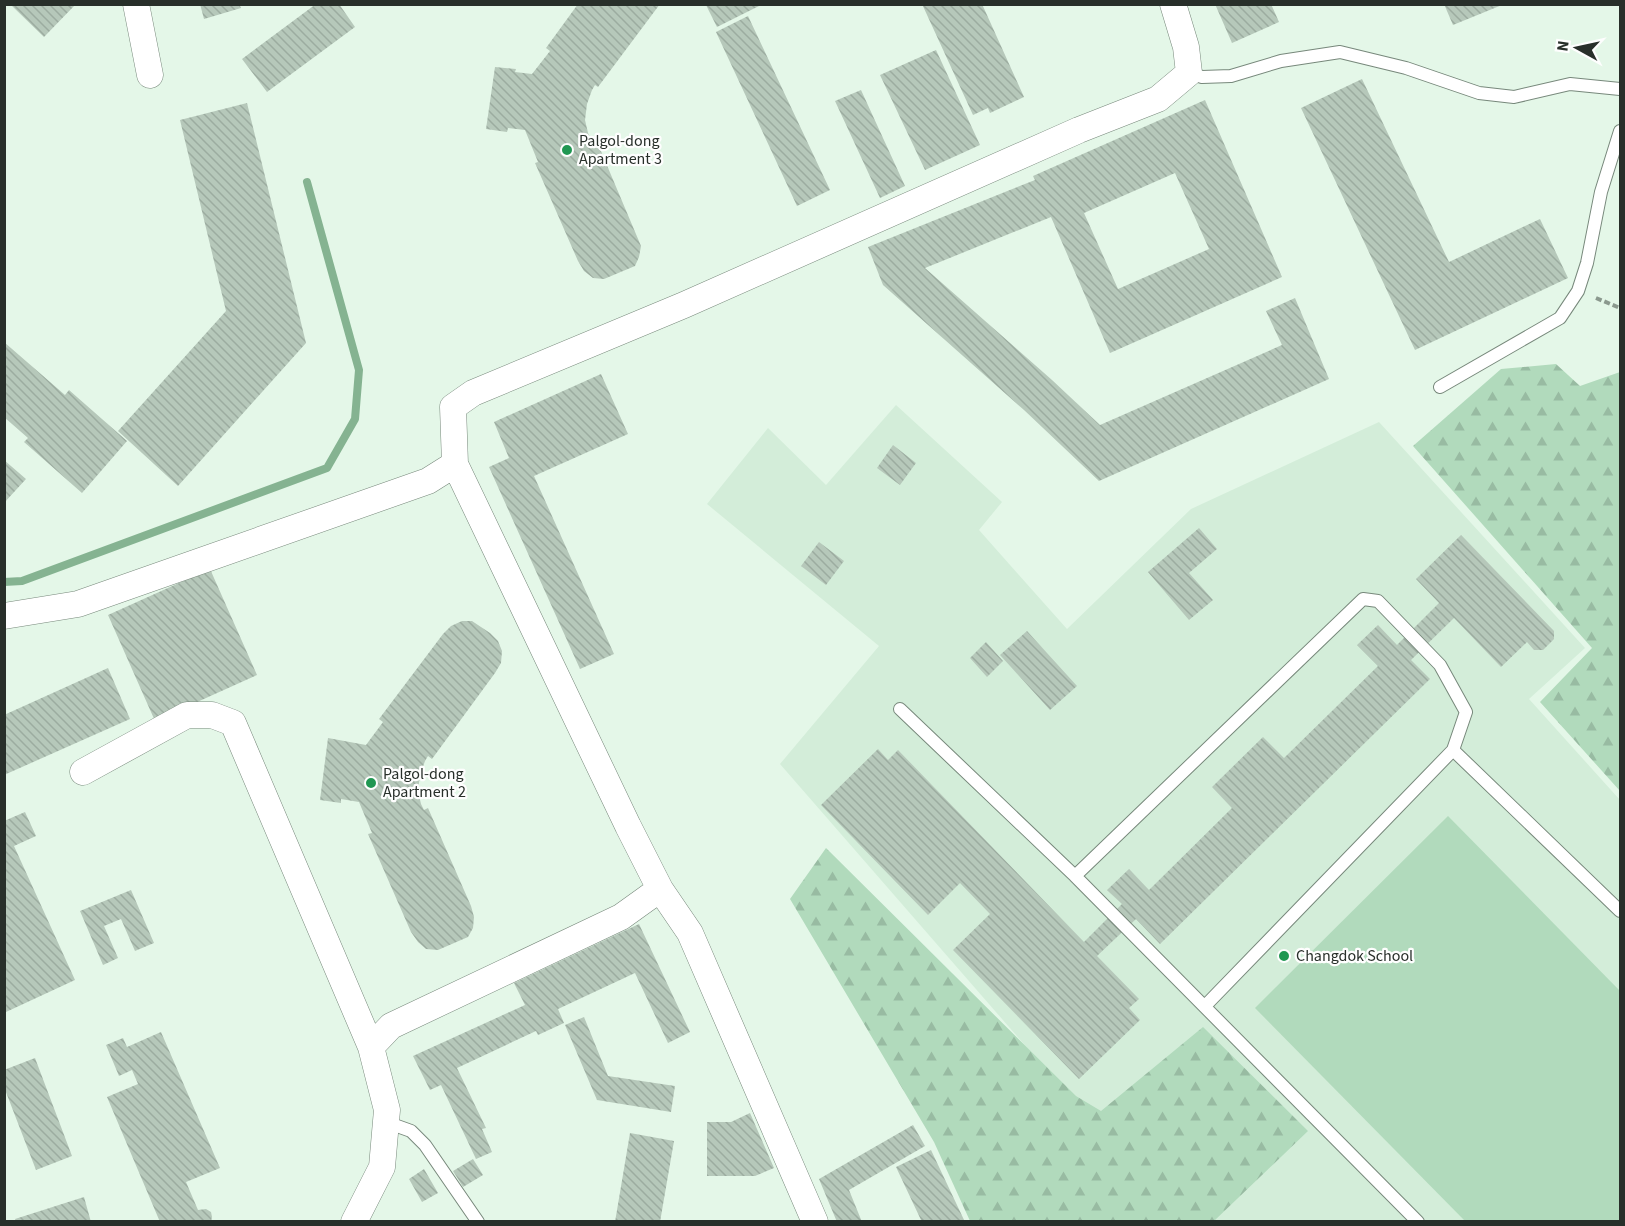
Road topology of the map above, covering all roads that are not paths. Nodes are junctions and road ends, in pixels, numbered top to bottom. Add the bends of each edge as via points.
1 (136, 4) edge
2 (1173, 4) edge
3 (1189, 73) junction
4 (150, 75) dead end
5 (1620, 89) edge
6 (1620, 131) edge
7 (1440, 387) dead end
8 (455, 464) junction
9 (4, 616) edge
10 (900, 709) dead end
11 (1453, 750) junction
12 (83, 772) dead end
13 (1075, 876) junction
14 (660, 889) junction
15 (1620, 911) edge
16 (1204, 1006) junction
17 (371, 1047) junction
18 (386, 1122) junction
19 (354, 1221) edge
20 (478, 1221) edge
21 (815, 1221) edge
22 (1418, 1221) edge

1 - 4 street
2 - 3 street
3 - 5 lane via 1202,77 1231,76 1281,61 1340,52 1406,68 1479,93 1514,97 1570,84
3 - 8 street via 1158,99 473,393 453,407
6 - 7 lane via 1601,192 1587,263 1578,291 1560,318
8 - 9 street via 428,481 78,604
8 - 14 street
10 - 13 lane
11 - 13 lane via 1466,712 1440,665 1378,601 1363,599
11 - 15 lane
11 - 16 lane
12 - 17 street via 187,715 212,715 233,723
13 - 16 lane
14 - 17 street via 621,917 391,1026
14 - 21 street via 690,933
16 - 22 lane
17 - 18 street via 387,1110
18 - 19 street via 382,1167
18 - 20 lane via 411,1131 425,1145

